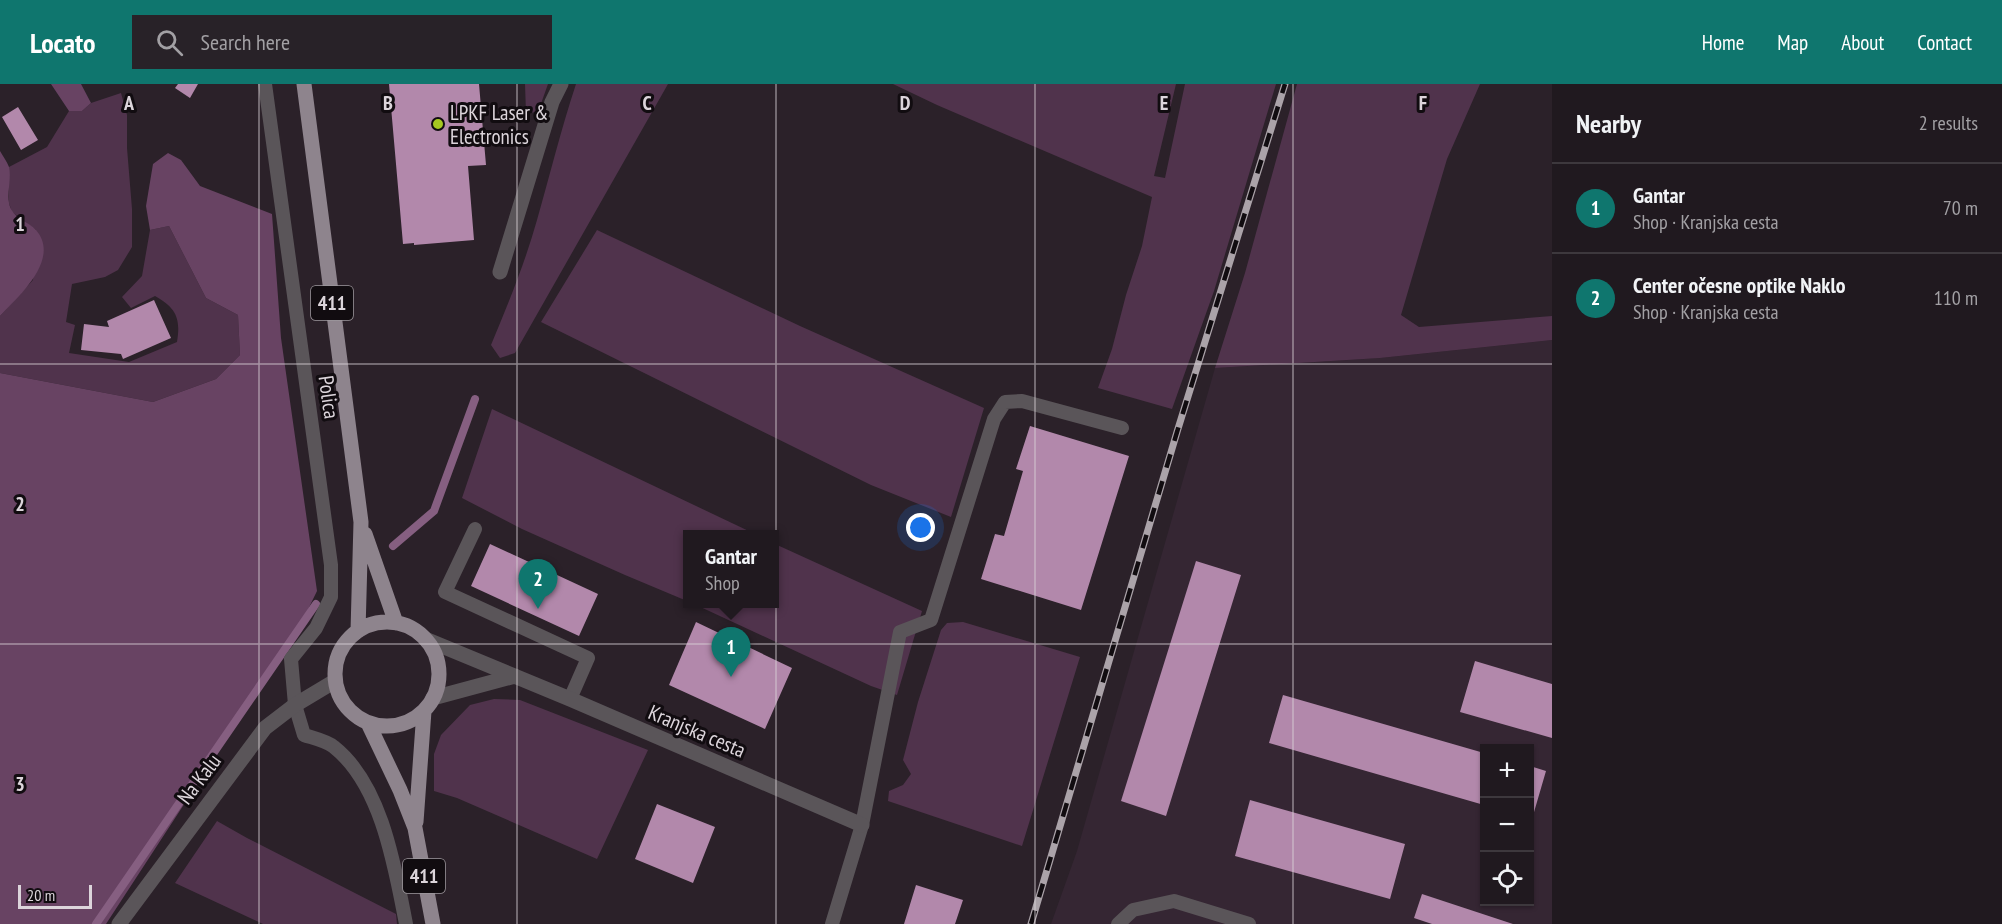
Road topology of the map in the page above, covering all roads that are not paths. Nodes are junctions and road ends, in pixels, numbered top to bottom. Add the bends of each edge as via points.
1 (265, 84) edge
2 (304, 84) edge
3 (561, 84) edge
4 (500, 272) dead end
5 (1122, 428) dead end
6 (361, 522) junction
7 (475, 529) dead end
8 (396, 623) junction
9 (358, 631) junction
10 (425, 639) junction
11 (515, 676) junction
12 (335, 681) junction
13 (433, 698) junction
14 (570, 699) junction
15 (295, 705) junction
16 (424, 711) junction
17 (368, 723) junction
18 (862, 825) junction
19 (415, 828) junction
20 (119, 924) edge
21 (406, 924) edge
22 (433, 924) edge
23 (832, 924) edge
24 (1118, 924) edge
25 (1249, 924) edge

1 - 15 lane, Polica via 331,565 331,597 316,628 291,659
2 - 6 main road, 411
3 - 4 street via 552,102
5 - 18 lane via 1022,401 1005,402 994,420 931,620 900,632
6 - 8 main road, 411
6 - 9 main road, 411
7 - 14 lane via 445,592 588,658
8 - 9 main road via 376,623
8 - 10 main road via 412,628
9 - 12 main road via 339,652
10 - 11 street, Kranjska cesta
10 - 13 main road via 439,673
11 - 13 street
11 - 14 street, Kranjska cesta
12 - 15 street, Na Kalu
12 - 17 main road, 411 via 346,707
13 - 16 main road
14 - 18 street, Kranjska cesta
15 - 20 street, Na Kalu via 266,728
15 - 21 lane, Polica via 304,735 333,746 355,768 366,788 392,851
16 - 17 main road via 398,725
16 - 19 main road, 411
17 - 19 main road, 411
18 - 23 lane
19 - 22 main road, 411
24 - 25 lane via 1133,910 1174,901

